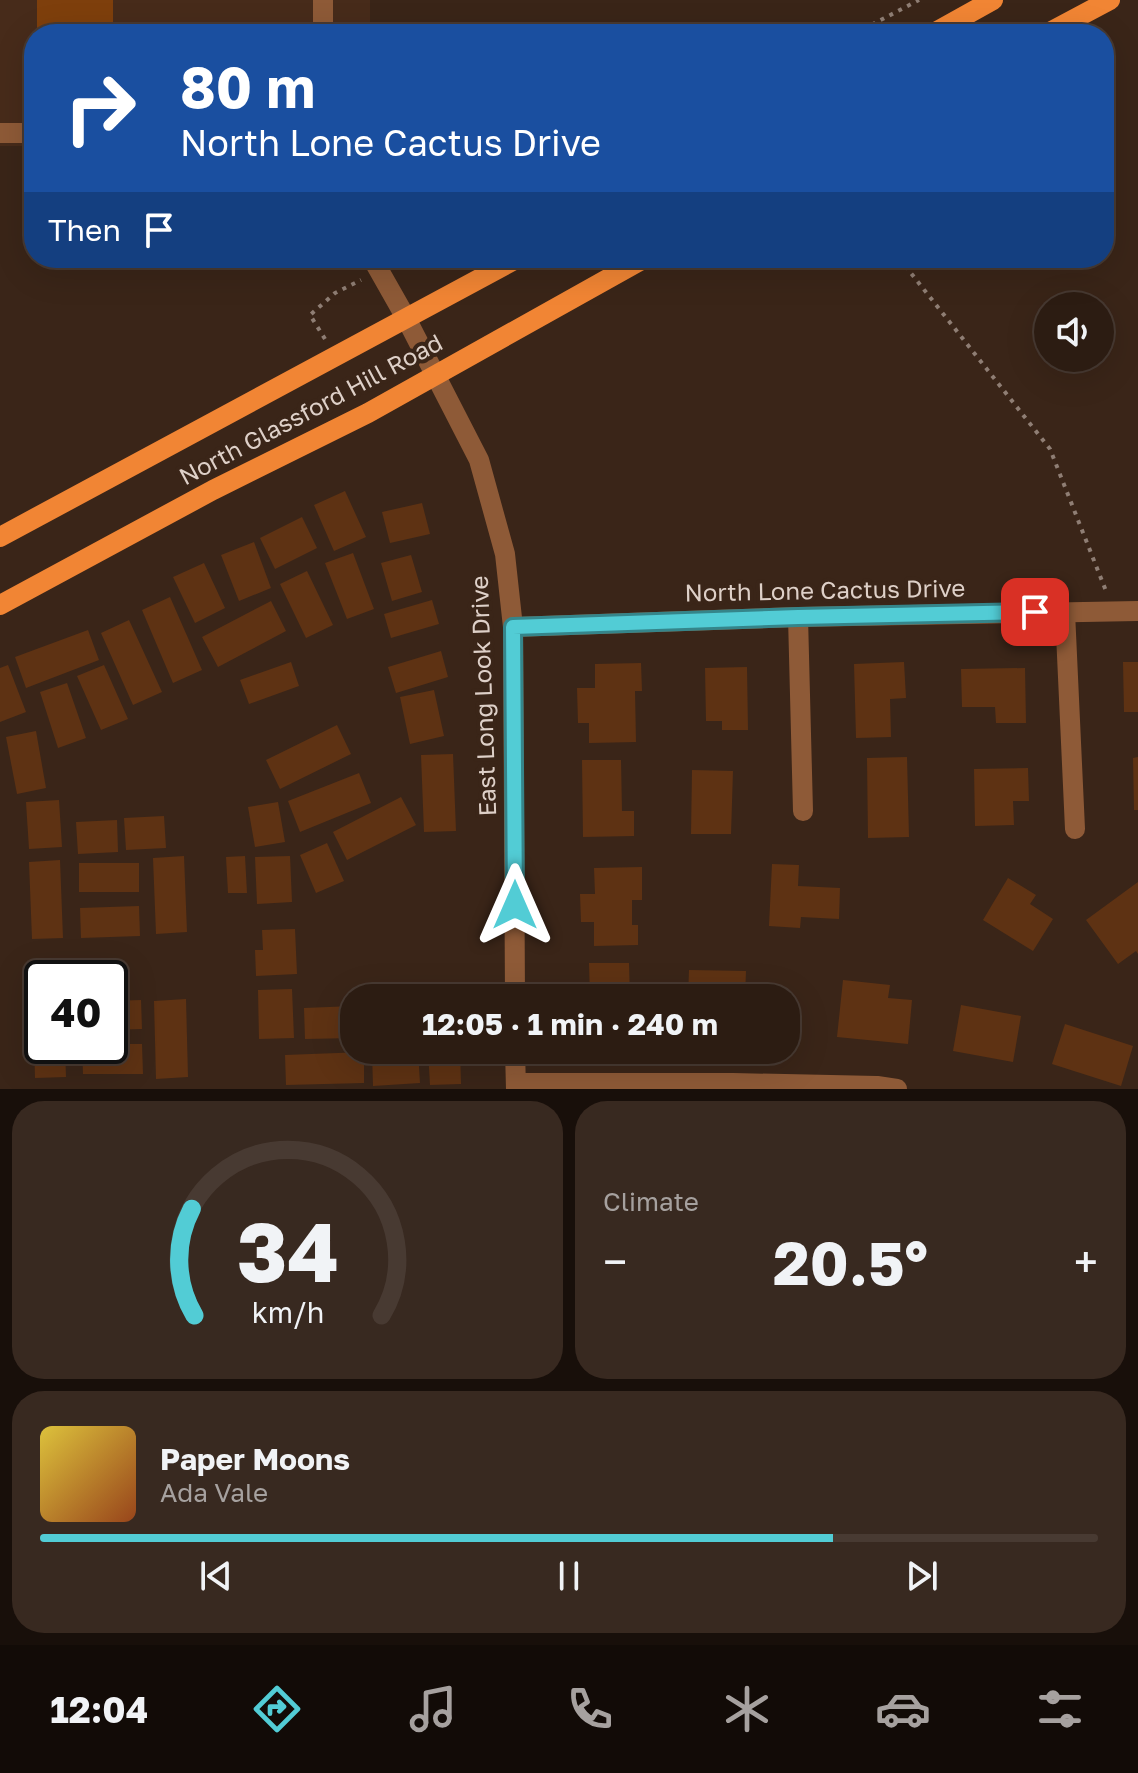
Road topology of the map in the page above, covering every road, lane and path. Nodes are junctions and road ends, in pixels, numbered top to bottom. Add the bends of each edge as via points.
1 (323, 0) edge
2 (919, 0) edge
3 (993, 0) edge
4 (1110, 0) edge
5 (323, 24) edge
6 (873, 24) edge
7 (950, 24) edge
8 (1065, 24) edge
9 (0, 133) edge
10 (24, 133) edge
11 (370, 268) edge
12 (378, 268) edge
13 (499, 268) edge
14 (627, 268) edge
15 (907, 268) edge
16 (406, 318) junction
17 (336, 356) junction
18 (435, 375) junction
19 (3, 539) edge
20 (0, 605) edge
21 (1138, 611) edge
22 (1065, 612) junction
23 (1115, 612) junction
24 (798, 617) junction
25 (513, 627) junction
26 (803, 811) dead end
27 (1075, 829) dead end
28 (515, 984) edge
29 (515, 1064) edge
30 (516, 1086) edge
31 (897, 1089) edge

1 - 5 street
2 - 6 path
3 - 7 main road
4 - 8 main road
9 - 10 street
11 - 17 path via 310,315
12 - 16 street, East Long Look Drive
13 - 16 main road, North Glassford Hill Road
14 - 18 main road, North Glassford Hill Road
15 - 23 path via 1050,449
16 - 17 main road, North Glassford Hill Road
16 - 18 street, East Long Look Drive
17 - 19 main road, North Glassford Hill Road
18 - 20 main road, North Glassford Hill Road
18 - 25 street, East Long Look Drive via 479,460 505,554
21 - 23 street, North Lone Cactus Drive
22 - 23 street, North Lone Cactus Drive
22 - 24 street, North Lone Cactus Drive
22 - 27 street
24 - 25 street, North Lone Cactus Drive
24 - 26 street
25 - 28 street, East Long Look Drive
29 - 30 street
30 - 31 street via 749,1083

